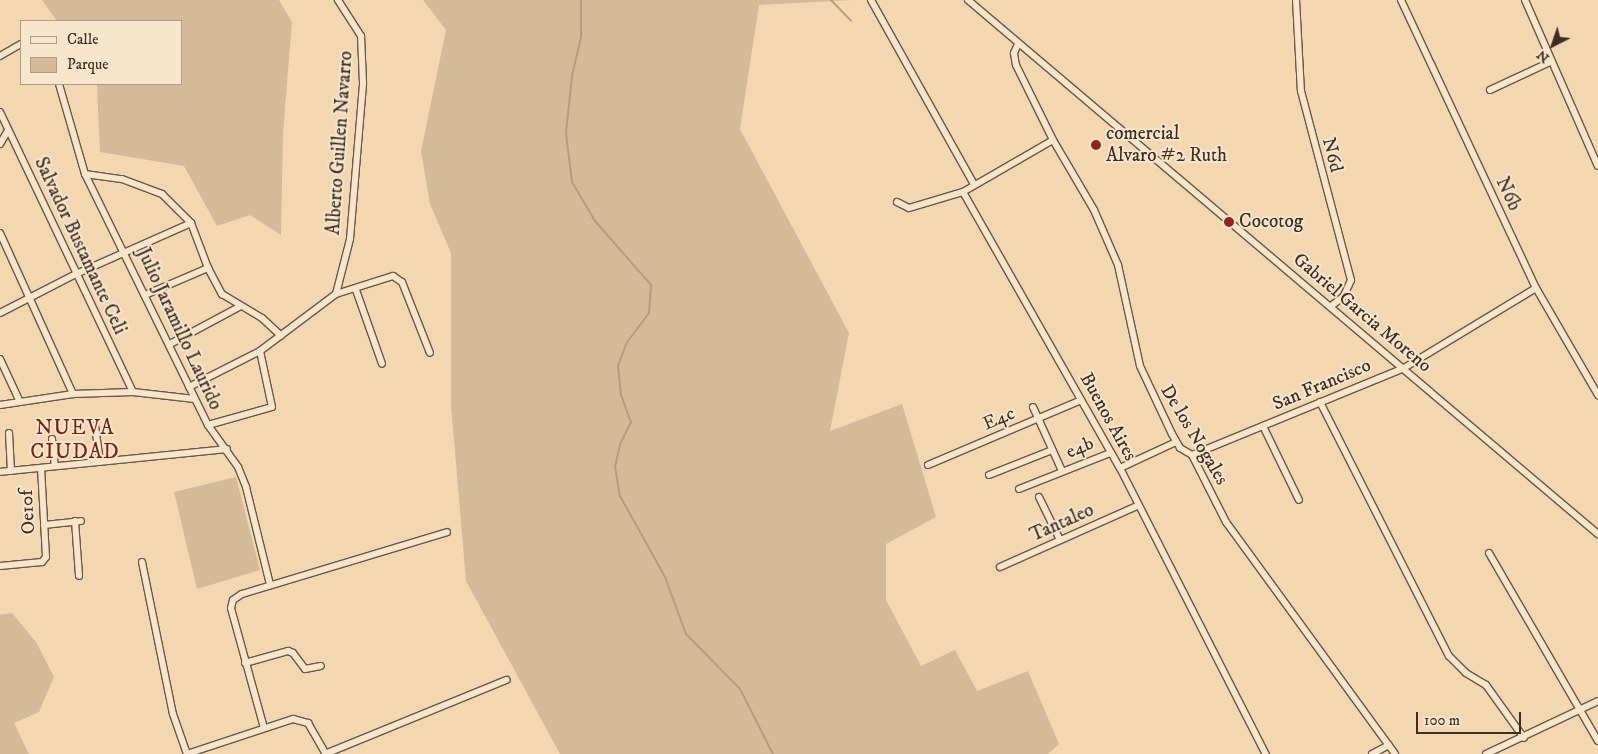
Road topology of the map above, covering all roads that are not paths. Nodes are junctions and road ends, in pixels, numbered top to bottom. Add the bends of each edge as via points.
1 (338, 0) edge
2 (871, 0) edge
3 (968, 0) edge
4 (1296, 0) edge
5 (1401, 0) edge
6 (1524, 0) edge
7 (1018, 44) junction
8 (20, 45) edge
9 (0, 56) edge
10 (1550, 62) junction
11 (59, 85) edge
12 (1490, 90) dead end
13 (0, 112) edge
14 (8, 130) junction
15 (1053, 140) junction
16 (0, 144) edge
17 (1598, 166) edge
18 (86, 174) junction
19 (974, 184) junction
20 (963, 192) junction
21 (897, 202) dead end
22 (191, 223) junction
23 (0, 233) edge
24 (125, 251) junction
25 (208, 268) junction
26 (76, 274) junction
27 (1536, 288) junction
28 (356, 290) junction
29 (336, 294) junction
30 (145, 295) junction
31 (29, 297) junction
32 (1331, 306) junction
33 (239, 307) junction
34 (0, 313) edge
35 (281, 336) junction
36 (170, 344) junction
37 (260, 351) junction
38 (430, 354) dead end
39 (0, 359) edge
40 (382, 364) dead end
41 (1404, 368) junction
42 (190, 387) junction
43 (132, 392) junction
44 (73, 394) junction
45 (1598, 395) edge
46 (195, 399) junction
47 (19, 400) junction
48 (1081, 400) junction
49 (1320, 402) junction
50 (0, 405) edge
51 (1033, 407) dead end
52 (1038, 418) junction
53 (208, 425) junction
54 (95, 426) dead end
55 (1264, 426) junction
56 (9, 432) dead end
57 (52, 439) dead end
58 (1176, 442) junction
59 (226, 448) junction
60 (1052, 450) junction
61 (1110, 453) junction
62 (1192, 455) junction
63 (100, 462) junction
64 (928, 465) dead end
65 (55, 466) junction
66 (41, 468) junction
67 (1120, 468) junction
68 (11, 471) junction
69 (1062, 471) junction
70 (0, 472) edge
71 (989, 475) dead end
72 (1019, 489) dead end
73 (1039, 497) dead end
74 (1299, 500) dead end
75 (1137, 506) junction
76 (44, 525) junction
77 (447, 532) dead end
78 (1598, 534) edge
79 (1060, 540) junction
80 (1489, 553) dead end
81 (142, 562) dead end
82 (0, 566) edge
83 (1000, 567) dead end
84 (79, 576) dead end
85 (270, 586) junction
86 (245, 663) junction
87 (322, 666) dead end
88 (506, 680) dead end
89 (1598, 701) edge
90 (1580, 712) junction
91 (264, 728) junction
92 (1524, 738) junction
93 (1598, 741) edge
94 (1388, 745) junction
95 (187, 754) edge
96 (326, 754) edge
97 (1266, 754) edge
98 (1372, 754) edge
99 (1395, 754) edge
100 (1486, 754) edge

1 - 29 street, Alberto Guillen Navarro via 361,36 363,83 350,239
2 - 19 street
3 - 7 street, Gabriel Garcia Moreno
4 - 32 street, N6d via 1301,91 1351,280 1344,296
5 - 27 street, N6b
6 - 10 street
7 - 15 street, De los Nogales via 1014,52 1016,65
7 - 32 street, Gabriel Garcia Moreno
8 - 9 street
10 - 12 street
10 - 17 street
11 - 18 street, Julio Jaramillo Laurido
13 - 14 street, Salvador Bustamante Celi
14 - 16 street
14 - 26 street, Salvador Bustamante Celi
15 - 19 street
15 - 58 street, De los Nogales via 1094,210 1118,264 1140,366
18 - 22 street via 122,179 162,194
18 - 24 street, Julio Jaramillo Laurido
19 - 20 street
20 - 21 street via 909,208
20 - 48 street, Buenos Aires
22 - 24 street
22 - 25 street
23 - 31 street
24 - 26 street
24 - 30 street, Julio Jaramillo Laurido
25 - 30 street
25 - 33 street via 222,294
26 - 31 street
26 - 43 street, Salvador Bustamante Celi
27 - 41 street, San Francisco
27 - 45 street, N6b
28 - 29 street
28 - 38 street via 393,276 402,282
28 - 40 street
29 - 35 street
30 - 36 street, Julio Jaramillo Laurido
31 - 34 street
31 - 44 street
32 - 41 street, Gabriel Garcia Moreno
33 - 35 street via 262,318
33 - 36 street
35 - 37 street
36 - 42 street, Julio Jaramillo Laurido
37 - 42 street
37 - 53 street via 272,407
39 - 47 street
41 - 49 street, San Francisco
41 - 78 street, Gabriel Garcia Moreno
42 - 46 street, Julio Jaramillo Laurido
43 - 44 street
43 - 46 street
44 - 47 street
46 - 53 street, Julio Jaramillo Laurido
47 - 50 street
48 - 52 street, E4c
48 - 61 street, Buenos Aires
49 - 55 street, San Francisco
49 - 92 street via 1449,656 1466,674 1486,685
51 - 52 street
52 - 60 street
52 - 64 street, E4c
53 - 59 street, Julio Jaramillo Laurido
54 - 63 street
55 - 62 street, San Francisco
55 - 74 street
56 - 68 street
57 - 65 street
58 - 62 street, De los Nogales
58 - 67 street
59 - 63 street
59 - 85 street, Julio Jaramillo Laurido via 246,487
60 - 69 street
60 - 71 street
61 - 67 street, Buenos Aires
61 - 69 street, e4b
62 - 94 street, De los Nogales via 1226,522
63 - 65 street
65 - 66 street
66 - 68 street
66 - 76 street, Oe10f
67 - 75 street, Buenos Aires
68 - 70 street
69 - 72 street, e4b
73 - 79 street
75 - 79 street, Tantaleo
75 - 97 street, Buenos Aires
76 - 82 street, Oe10f via 46,554 42,562
76 - 84 street via 78,521
77 - 85 street
79 - 83 street, Tantaleo
80 - 90 street
81 - 95 street via 173,714
85 - 86 street via 242,594 231,603
86 - 87 street via 288,651 293,652 305,669
86 - 91 street
88 - 96 street
89 - 90 street
90 - 92 street
90 - 93 street
91 - 95 street
91 - 96 street via 293,719 302,720 314,730
92 - 100 street
94 - 98 street
94 - 99 street, De los Nogales

